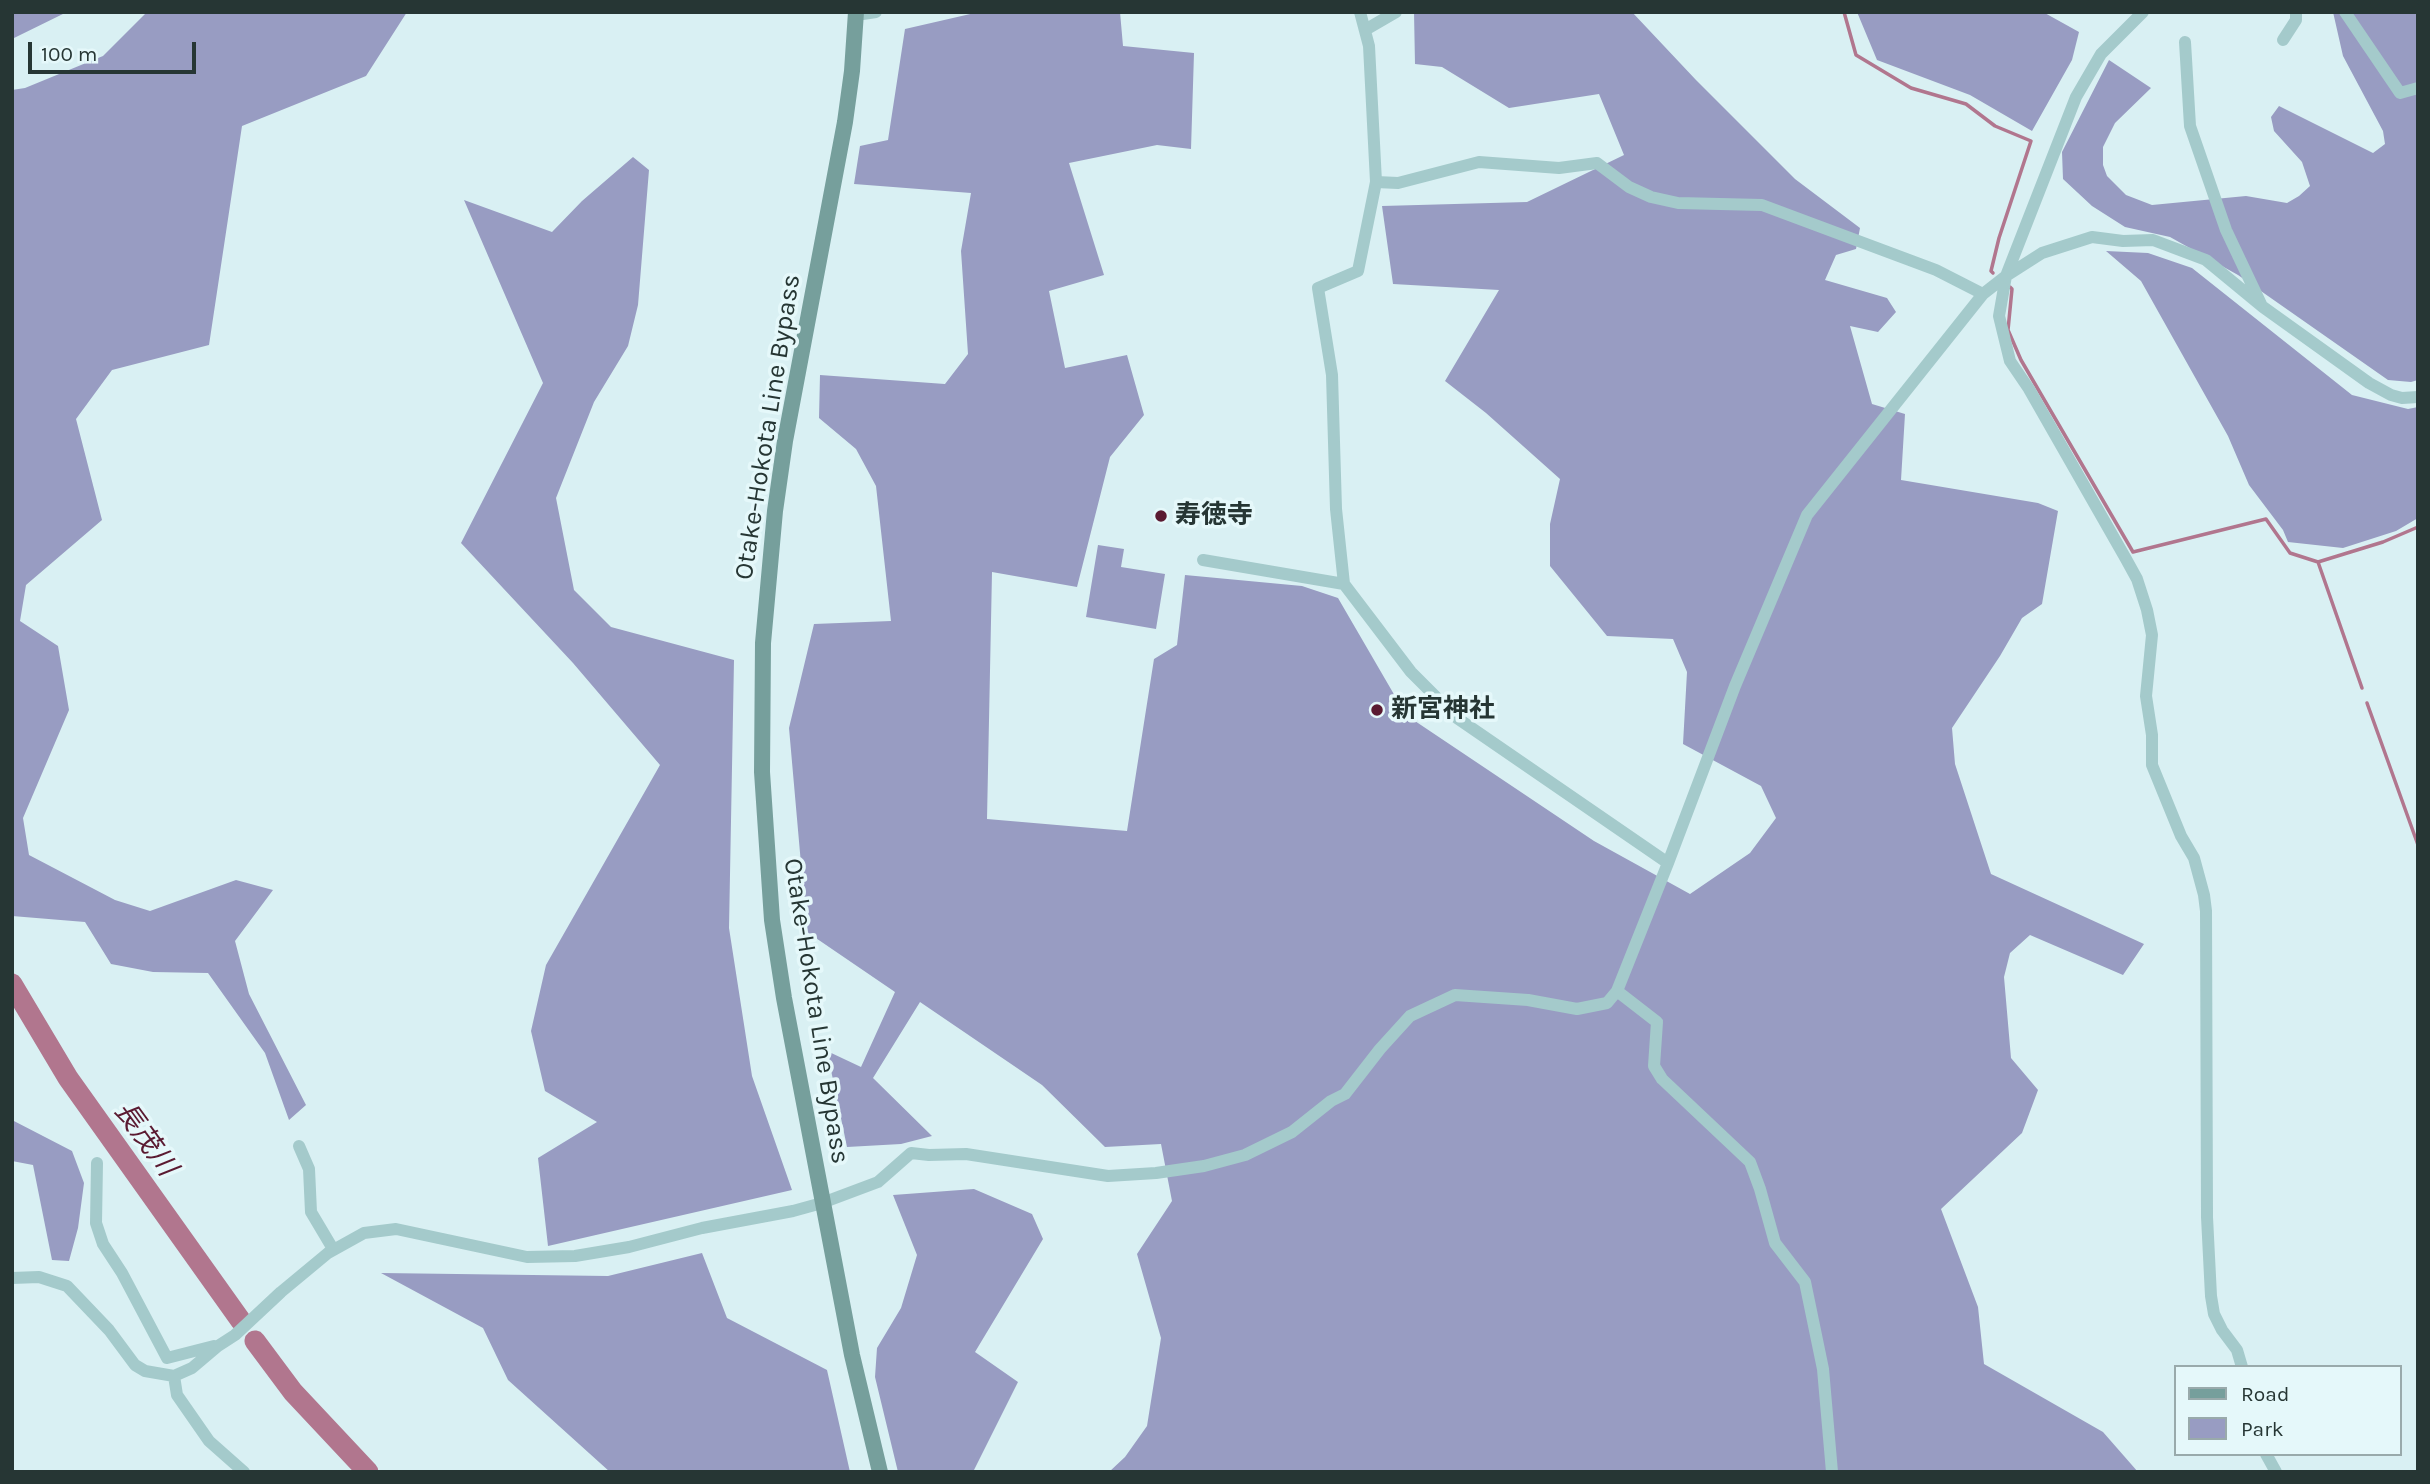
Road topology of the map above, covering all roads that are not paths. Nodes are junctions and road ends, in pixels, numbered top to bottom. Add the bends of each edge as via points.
1 (876, 12) edge
2 (1360, 12) edge
3 (1396, 12) edge
4 (2143, 12) edge
5 (2296, 12) edge
6 (2345, 12) edge
7 (856, 14) edge
8 (1365, 30) junction
9 (2283, 40) dead end
10 (2185, 42) dead end
11 (2418, 88) edge
12 (1376, 183) junction
13 (2006, 276) junction
14 (1983, 294) junction
15 (2263, 307) junction
16 (2418, 397) edge
17 (1203, 560) dead end
18 (1344, 584) junction
19 (1668, 863) junction
20 (1617, 990) junction
21 (299, 1146) dead end
22 (97, 1163) dead end
23 (822, 1203) junction
24 (333, 1250) junction
25 (12, 1278) edge
26 (218, 1346) junction
27 (2241, 1365) edge
28 (174, 1376) junction
29 (2267, 1456) edge
30 (244, 1472) edge
31 (880, 1472) edge
32 (1832, 1472) edge
33 (2276, 1472) edge

1 - 7 street
2 - 8 street
3 - 8 street
4 - 13 street via 2101,54 2076,97
5 - 9 street
6 - 11 street via 2400,93
7 - 23 main road, Otake-Hokota Line Bypass via 845,122 785,442 763,643 762,772 772,920
8 - 12 street via 1370,46
10 - 15 street via 2190,126 2226,230
12 - 14 street via 1398,183 1479,162 1559,168 1597,163 1651,197 1678,203 1762,205 1936,270
12 - 18 street via 1358,271 1318,288 1332,375 1336,509
13 - 14 street
13 - 15 street via 2042,253 2092,237 2153,240 2206,260
13 - 27 street via 1999,316 2010,361 2126,559 2147,610 2152,635 2146,696 2152,765 2194,858 2206,911 2211,1296 2214,1314
14 - 19 street via 1807,515
15 - 16 street via 2369,383 2390,395
17 - 18 street
18 - 19 street via 1411,672 1457,718
19 - 20 street
20 - 23 street via 1607,1003 1577,1009 1455,995 1410,1016 1345,1094 1292,1132 1245,1154 1204,1166 1108,1176 966,1154 911,1153 878,1182
20 - 32 street via 1657,1022 1654,1066 1662,1079 1750,1162 1775,1244 1805,1282 1823,1369
21 - 24 street via 309,1169 312,1212
22 - 26 street via 96,1223 103,1244 167,1358
23 - 24 street via 575,1256 527,1257 396,1229 364,1233
23 - 31 main road, Otake-Hokota Line Bypass
24 - 26 street
25 - 28 street via 39,1277 67,1286 135,1365
26 - 28 street via 192,1368
28 - 30 street via 177,1395 209,1441
29 - 33 street

